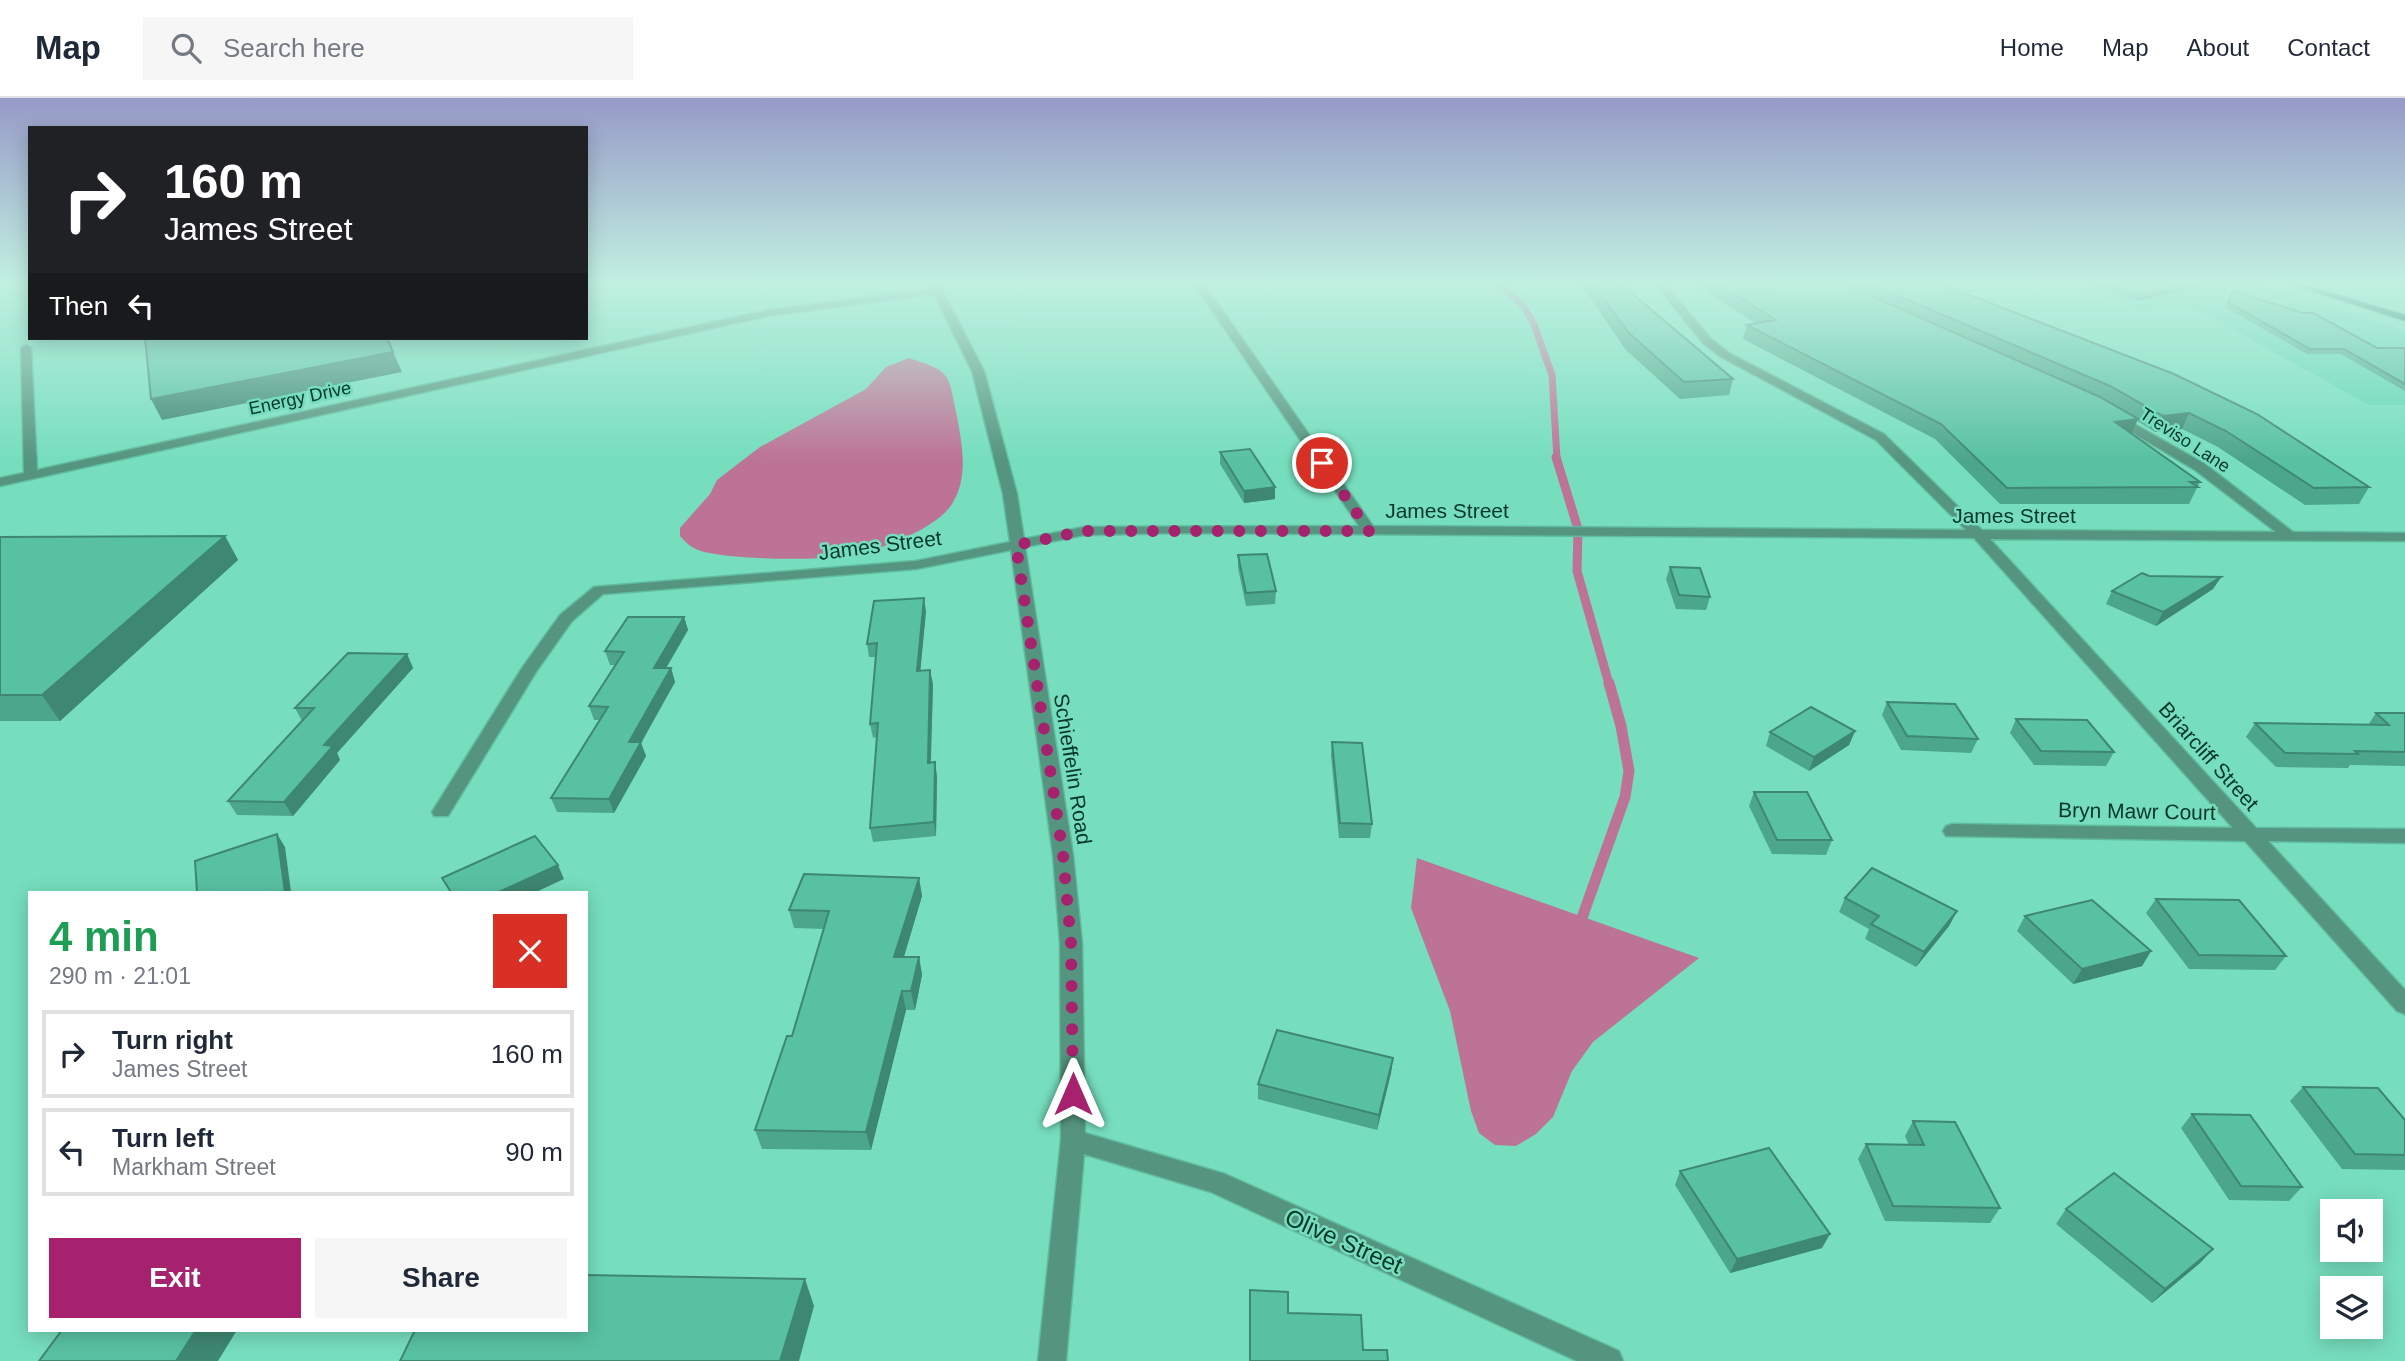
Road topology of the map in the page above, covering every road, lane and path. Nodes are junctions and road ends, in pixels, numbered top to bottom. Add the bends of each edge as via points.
1 (632, 343) edge
2 (964, 343) edge
3 (1240, 343) edge
4 (1710, 343) edge
5 (26, 348) dead end
6 (2108, 413) edge
7 (31, 475) junction
8 (0, 482) edge
9 (1369, 531) junction
10 (1980, 536) junction
11 (2291, 537) junction
12 (2405, 537) edge
13 (1016, 545) junction
14 (441, 813) dead end
15 (1953, 831) dead end
16 (2250, 835) junction
17 (2405, 836) edge
18 (2405, 1005) edge
19 (1073, 1140) junction
20 (1052, 1361) edge
21 (1609, 1361) edge

1 - 7 street, Energy Drive
2 - 13 street, Schieffelin Road via 978,371 1003,459
3 - 9 street
4 - 10 street, Briarcliff Street via 1880,437
5 - 7 street
6 - 11 street, Treviso Lane via 2200,467
7 - 8 street, Energy Drive
9 - 10 street, James Street
9 - 13 street, James Street via 1084,531
10 - 11 street, James Street
10 - 16 street, Briarcliff Street
11 - 12 street, James Street
13 - 14 street, James Street via 916,565 599,590 566,618 528,671
13 - 19 street, Schieffelin Road via 1065,880 1074,1026
15 - 16 street, Bryn Mawr Court
16 - 17 street, Bryn Mawr Court
16 - 18 street, Briarcliff Street
19 - 20 street, Schieffelin Road
19 - 21 street, Olive Street via 1216,1182

